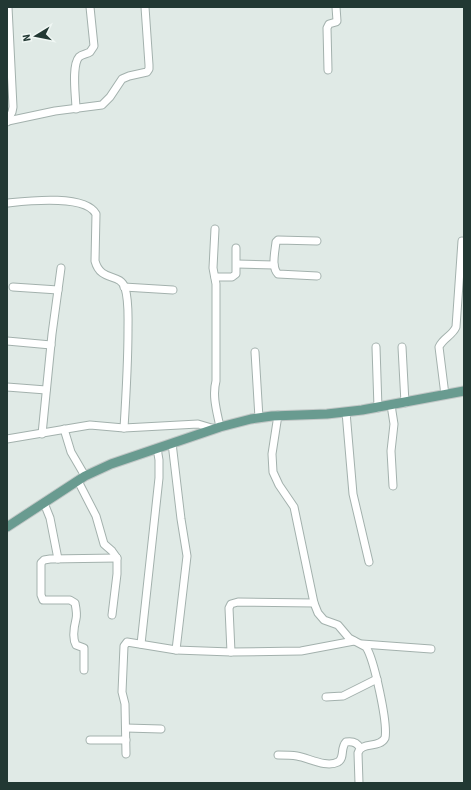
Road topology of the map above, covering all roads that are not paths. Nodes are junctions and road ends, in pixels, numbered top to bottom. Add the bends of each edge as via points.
1 (8, 7) edge
2 (90, 7) edge
3 (145, 7) edge
4 (336, 7) edge
5 (328, 70) dead end
6 (76, 109) junction
7 (8, 121) edge
8 (7, 202) edge
9 (215, 229) dead end
10 (317, 241) dead end
11 (462, 241) dead end
12 (236, 248) dead end
13 (237, 264) junction
14 (274, 265) junction
15 (61, 268) dead end
16 (317, 276) dead end
17 (214, 277) junction
18 (13, 287) dead end
19 (124, 287) junction
20 (58, 290) junction
21 (173, 290) dead end
22 (7, 341) edge
23 (51, 346) junction
24 (376, 347) dead end
25 (402, 347) dead end
26 (254, 352) dead end
27 (7, 387) edge
28 (46, 390) junction
29 (464, 391) edge
30 (445, 394) junction
31 (405, 402) junction
32 (392, 405) junction
33 (378, 408) junction
34 (346, 412) junction
35 (278, 415) junction
36 (259, 418) junction
37 (124, 428) junction
38 (217, 428) junction
39 (64, 430) junction
40 (42, 434) junction
41 (7, 439) edge
42 (172, 443) junction
43 (157, 448) junction
44 (82, 478) junction
45 (392, 486) dead end
46 (44, 503) junction
47 (7, 527) edge
48 (117, 558) junction
49 (58, 559) junction
50 (369, 562) dead end
51 (314, 603) junction
52 (112, 615) dead end
53 (354, 641) junction
54 (141, 644) junction
55 (362, 644) junction
56 (431, 649) dead end
57 (176, 650) junction
58 (231, 652) junction
59 (84, 670) dead end
60 (377, 678) junction
61 (326, 696) dead end
62 (126, 728) junction
63 (161, 729) dead end
64 (90, 740) dead end
65 (126, 740) junction
66 (360, 748) junction
67 (126, 754) dead end
68 (278, 755) dead end
69 (359, 783) edge

1 - 7 street via 13,107
2 - 6 street via 94,46 90,52 76,61
3 - 6 street via 149,65 147,72 122,79 102,105
4 - 5 street via 337,21 329,24 327,28
6 - 7 street
8 - 19 street via 61,200 94,209 97,219 97,268 106,276 118,279
9 - 17 street
10 - 14 street via 278,240
11 - 30 street via 456,327 439,348
12 - 13 street
13 - 14 street
13 - 17 street via 234,276
14 - 16 street via 276,272 281,275
15 - 20 street
17 - 38 street via 214,394
18 - 20 street
19 - 21 street
19 - 37 street via 128,309 128,340
20 - 23 street
22 - 23 street
23 - 28 street
24 - 33 street
25 - 31 street
26 - 36 street
27 - 28 street
28 - 40 street
29 - 30 main road
30 - 31 main road
31 - 32 main road
32 - 33 main road
32 - 45 street
33 - 34 main road
34 - 35 main road
34 - 50 street via 353,494
35 - 36 main road
35 - 51 street via 272,454 273,472 294,507
36 - 38 main road
37 - 38 street via 192,424
37 - 39 street via 90,425
38 - 42 main road
39 - 40 street
39 - 44 street
40 - 41 street
42 - 43 main road
42 - 57 street via 187,556
43 - 44 main road via 111,464
43 - 54 street via 159,478
44 - 46 main road
44 - 48 street via 104,544
46 - 47 main road
46 - 49 street via 50,518
48 - 49 street
48 - 52 street
49 - 59 street via 42,561 42,599 70,600 75,603 74,642 84,648
51 - 53 street via 324,620 338,625
51 - 58 street via 231,604
53 - 55 street
53 - 58 street via 301,651
54 - 57 street
54 - 62 street via 127,642 124,646 122,692
55 - 56 street
55 - 60 street via 368,651
57 - 58 street
60 - 61 street via 343,696
60 - 66 street via 385,738 377,744
62 - 63 street
62 - 65 street
64 - 65 street
65 - 67 street
66 - 68 street via 351,741 346,742 342,747 341,759 333,763 320,763 292,755
66 - 69 street

